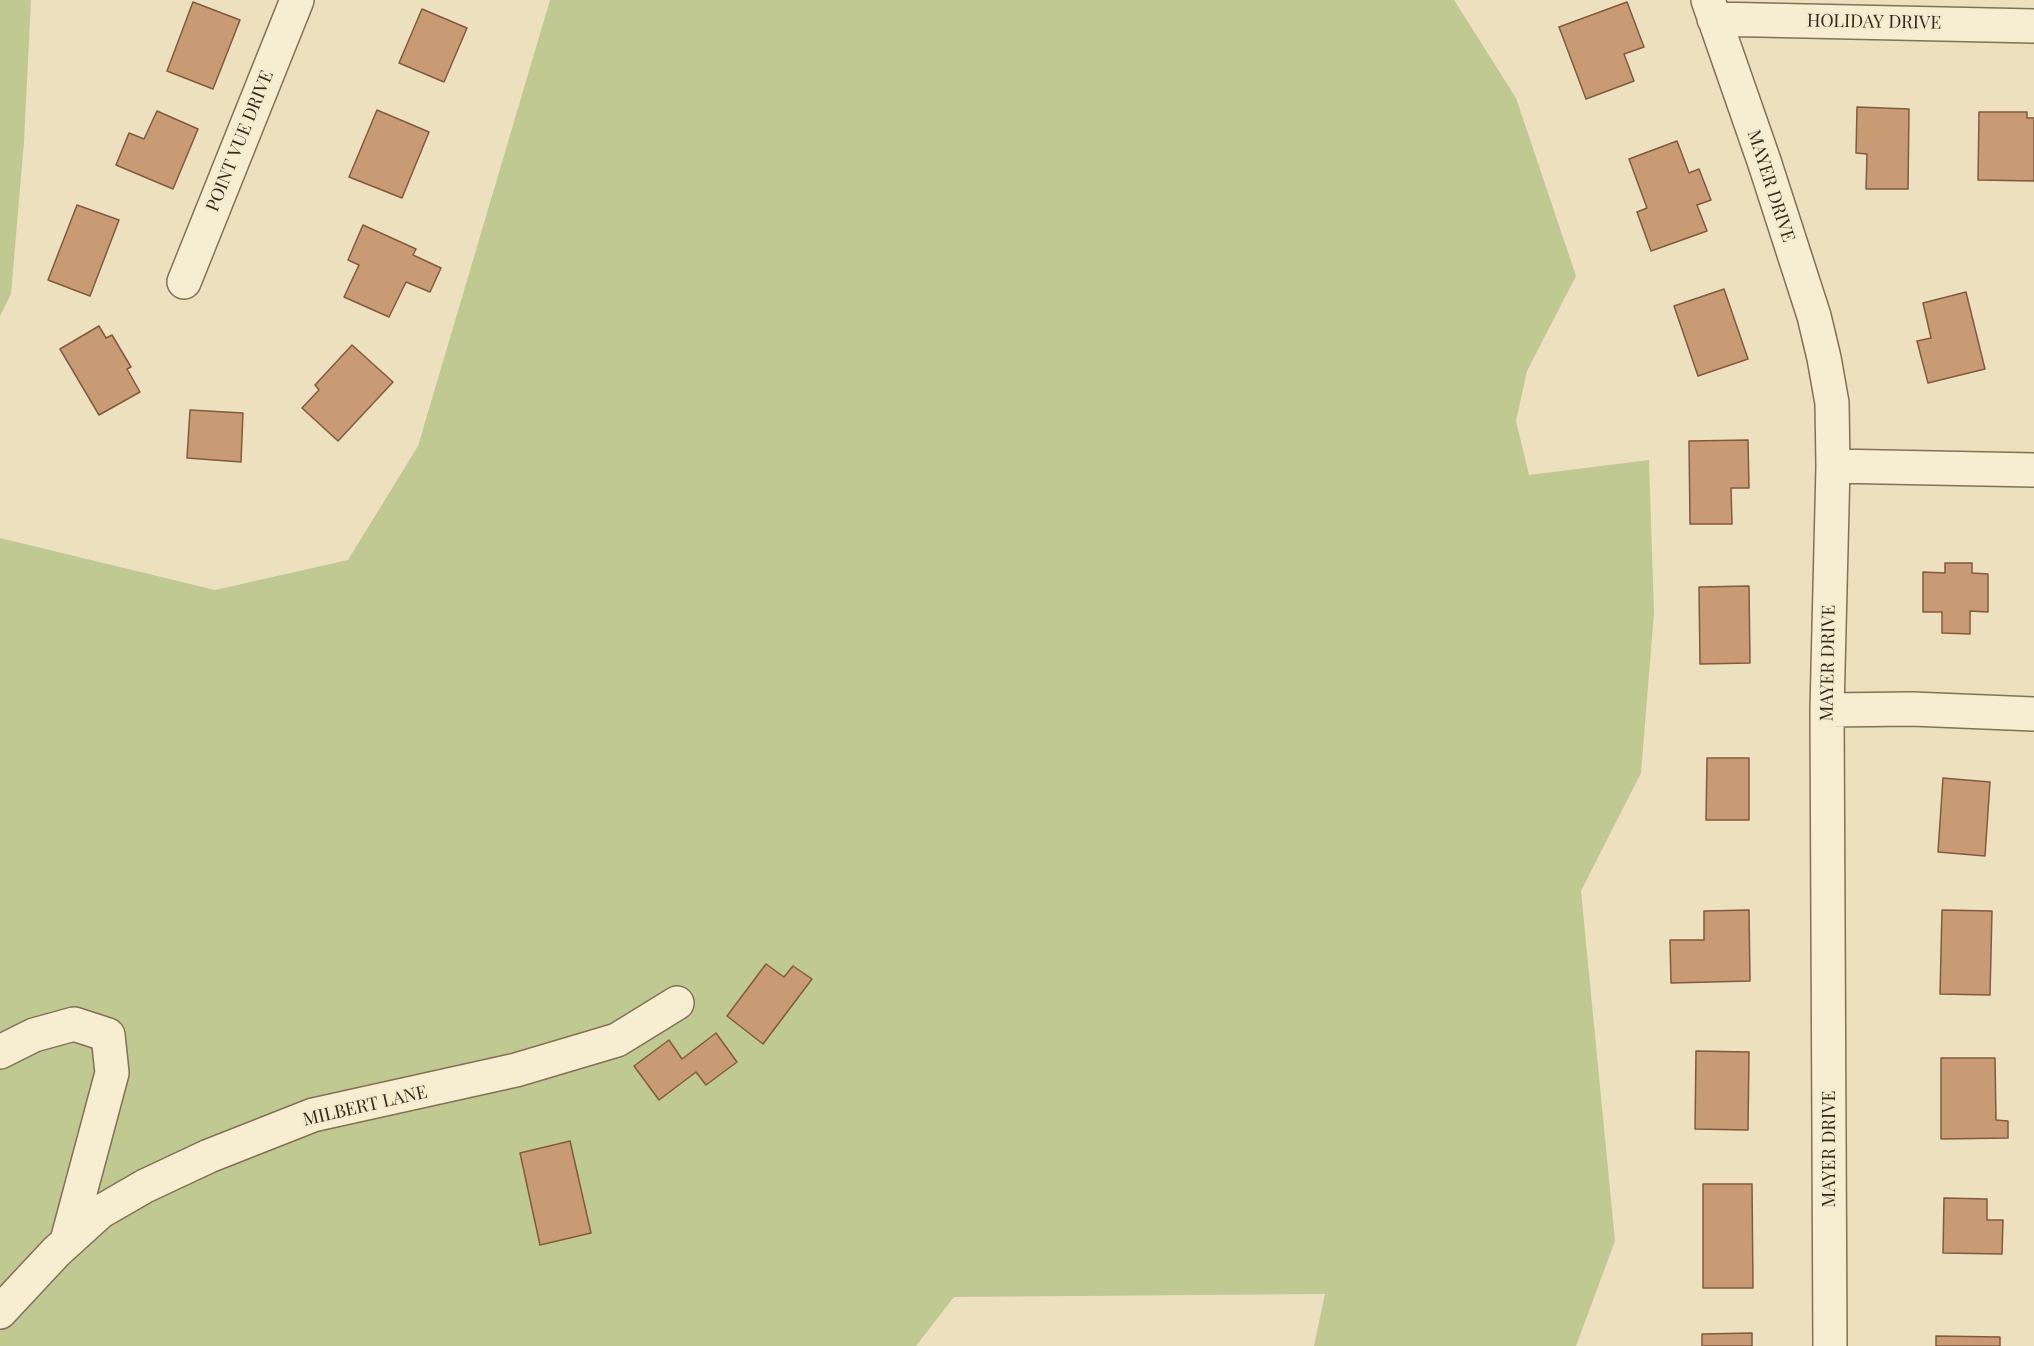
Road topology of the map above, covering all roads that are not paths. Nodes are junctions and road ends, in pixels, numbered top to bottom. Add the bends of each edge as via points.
1 (297, 0) edge
2 (1711, 9) edge
3 (2034, 26) edge
4 (184, 282) dead end
5 (1833, 466) junction
6 (2034, 470) edge
7 (1827, 710) junction
8 (2034, 714) edge
9 (677, 1003) dead end
10 (0, 1052) edge
11 (67, 1241) junction
12 (0, 1312) edge
13 (1830, 1346) edge

1 - 4 street, POINT VUE DRIVE
2 - 3 street, HOLIDAY DRIVE
2 - 5 street, MAYER DRIVE via 1814,316 1832,403
5 - 6 street
5 - 7 street, MAYER DRIVE
7 - 8 street
7 - 13 street, MAYER DRIVE
9 - 11 street, MILBERT LANE via 617,1040 516,1070 313,1115 145,1186 100,1212
10 - 11 street, MILBERT LANE via 34,1035 74,1024 108,1035 112,1073
11 - 12 street, MILBERT LANE

